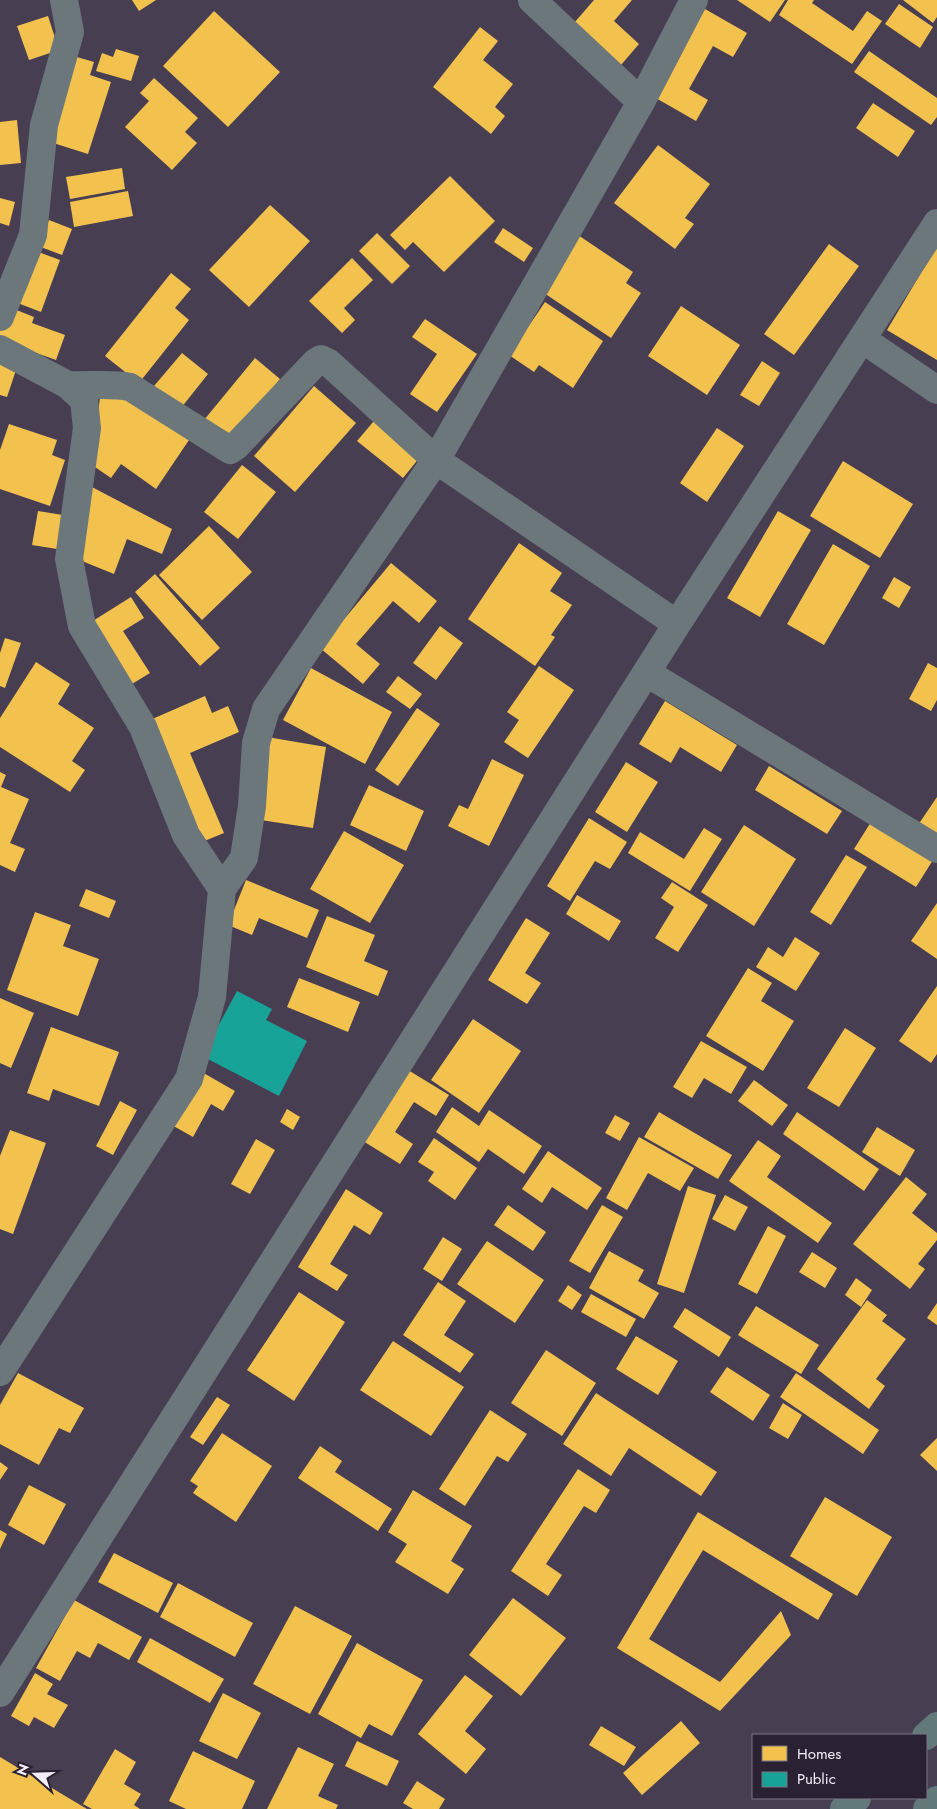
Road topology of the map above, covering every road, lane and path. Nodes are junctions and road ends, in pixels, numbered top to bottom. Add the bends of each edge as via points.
1 (64, 0) edge
2 (532, 0) edge
3 (694, 0) edge
4 (641, 102) junction
5 (937, 223) edge
6 (0, 317) edge
7 (862, 339) junction
8 (0, 349) edge
9 (68, 386) junction
10 (937, 390) edge
11 (436, 460) junction
12 (677, 624) junction
13 (647, 673) junction
14 (937, 849) edge
15 (222, 889) junction
16 (0, 1372) edge
17 (0, 1693) edge
18 (937, 1726) edge
19 (927, 1735) edge
20 (856, 1799) edge
21 (937, 1800) edge
22 (844, 1809) edge
23 (927, 1809) edge

1 - 6 street via 70,32 44,125 33,235
2 - 4 street
3 - 4 street
4 - 11 street
5 - 7 street
7 - 10 street
7 - 12 street
8 - 9 street
9 - 11 street via 117,384 130,388 230,450 321,359
9 - 15 street via 84,400 87,428 69,559 82,626 143,727 186,835
11 - 12 street
11 - 15 street via 266,709 256,743 252,806 244,858
12 - 13 street
13 - 14 street
13 - 17 street
15 - 16 street via 212,997 189,1080
18 - 19 main road
20 - 22 main road
21 - 23 main road

